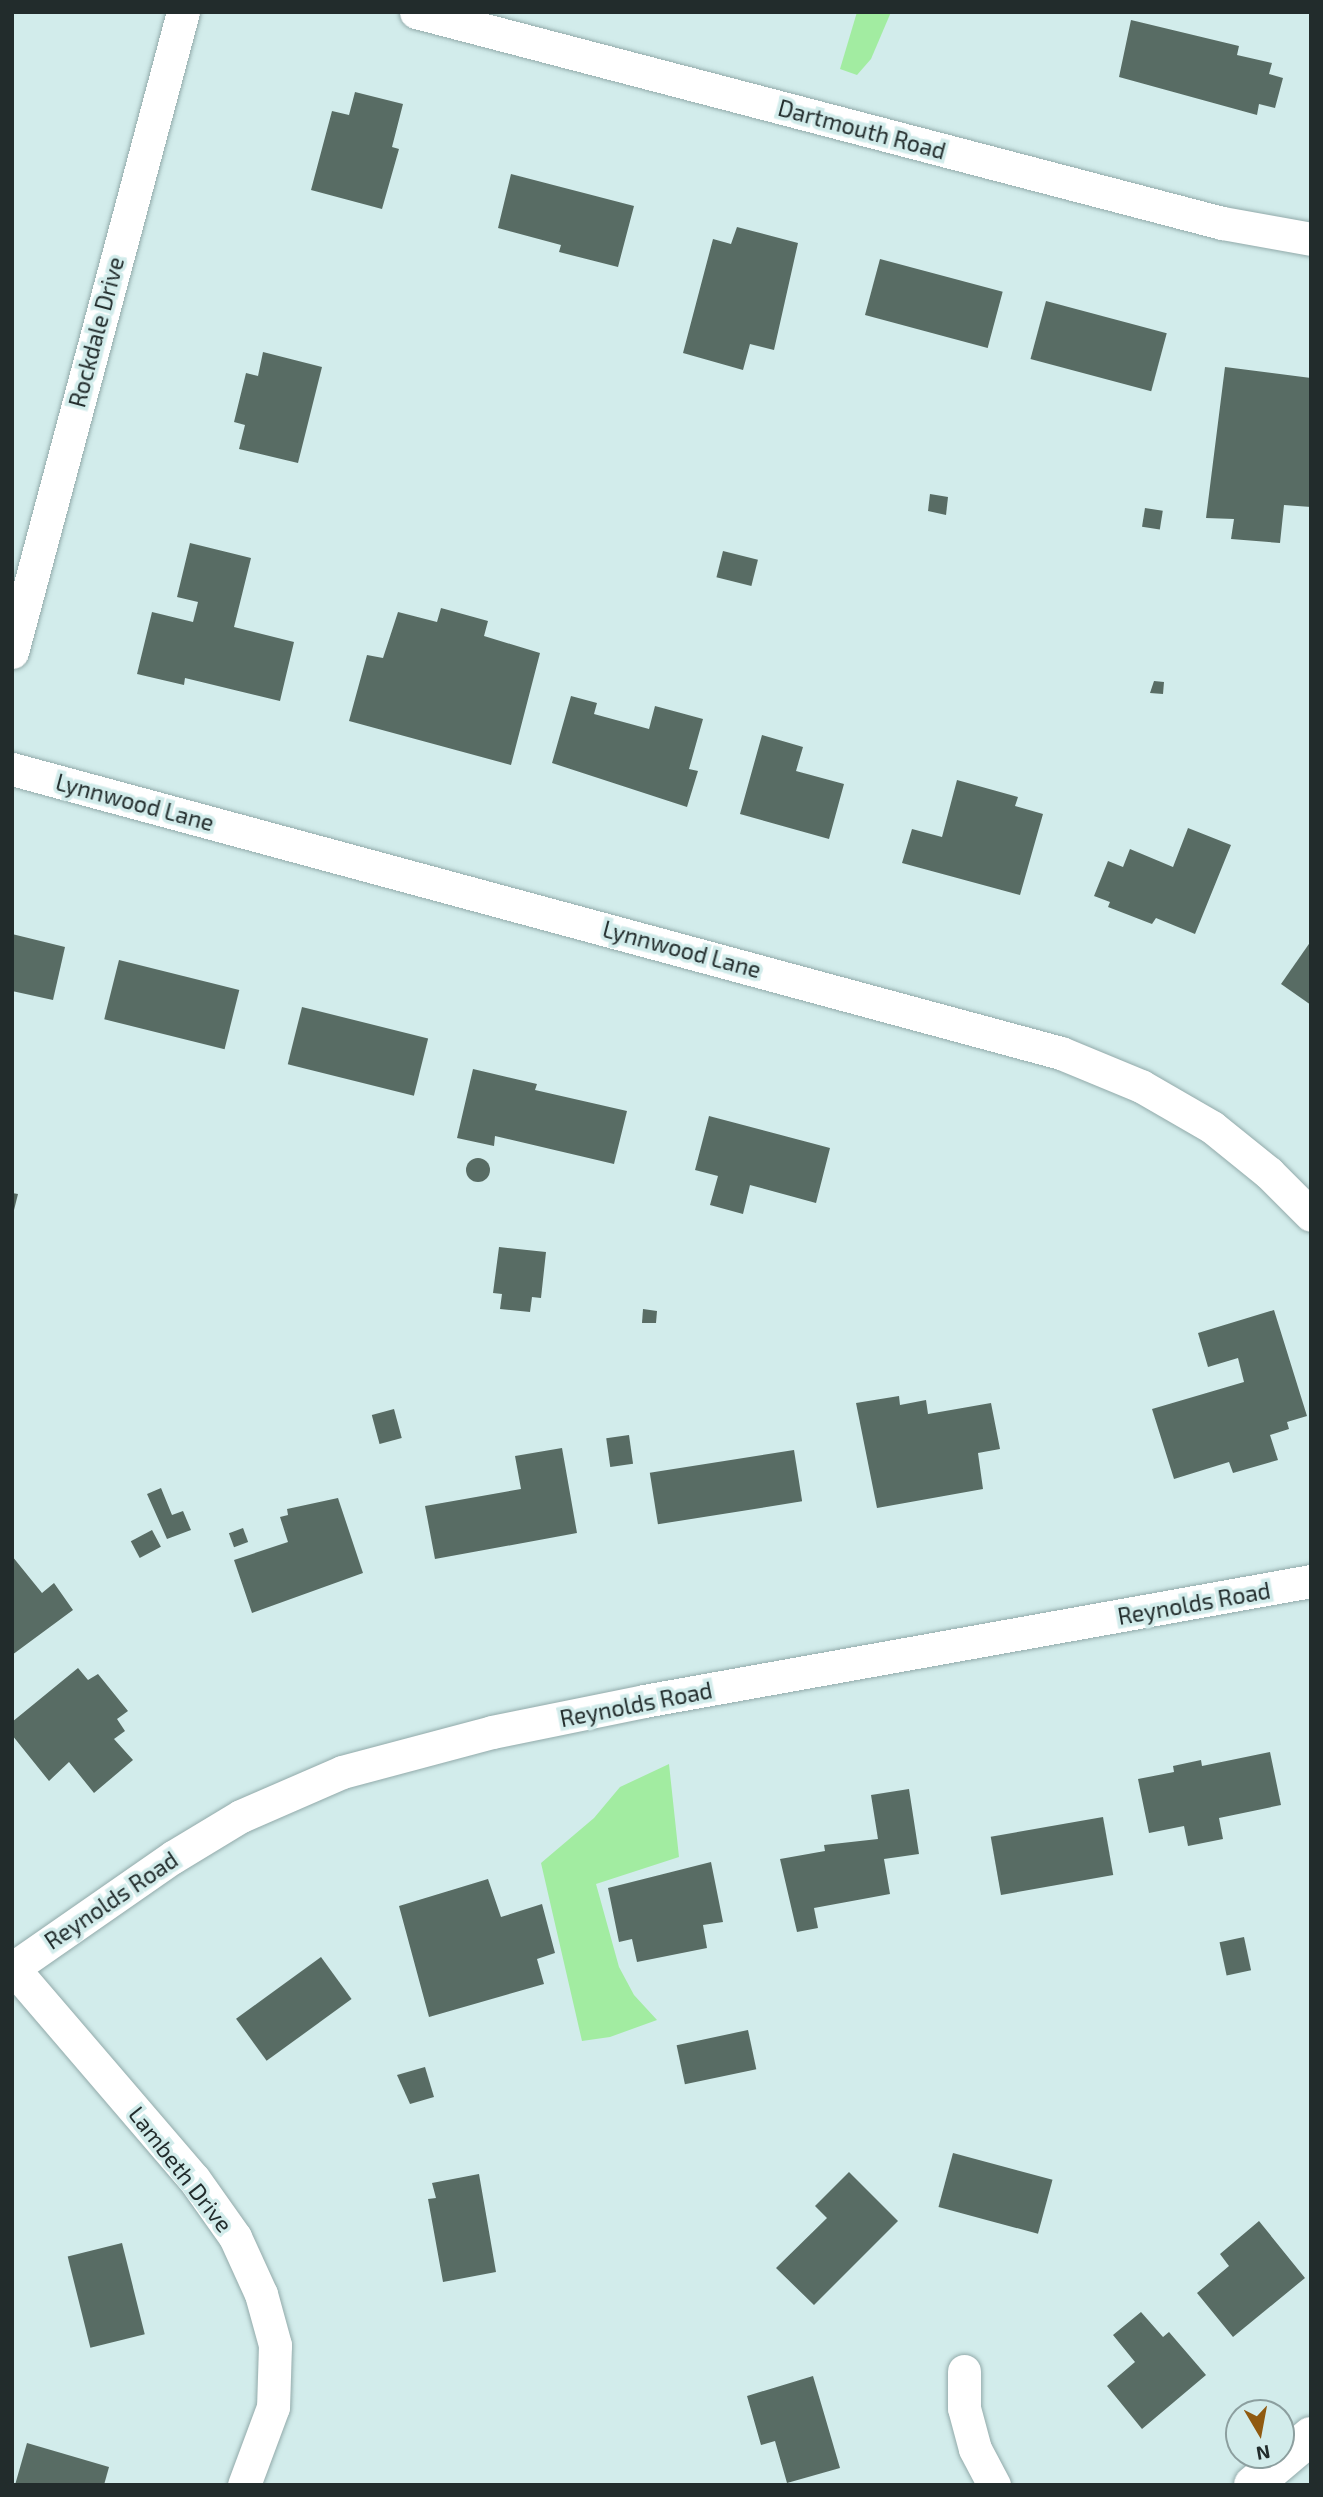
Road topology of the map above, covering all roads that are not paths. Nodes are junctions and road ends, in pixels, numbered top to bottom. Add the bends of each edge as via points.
1 (183, 12) edge
2 (416, 12) edge
3 (1311, 239) edge
4 (12, 652) edge
5 (12, 769) edge
6 (1311, 1215) edge
7 (1311, 1581) edge
8 (13, 1967) edge
9 (964, 2371) dead end
10 (1311, 2436) edge
11 (244, 2485) edge
12 (994, 2485) edge
13 (1253, 2485) edge

1 - 4 street, Rockdale Drive
2 - 3 street, Dartmouth Road via 1222,223
5 - 6 street, Lynnwood Lane via 1061,1053 1141,1086 1212,1128 1269,1173
7 - 8 street, Reynolds Road via 644,1701 492,1732 353,1769 241,1816
8 - 11 street, Lambeth Drive via 194,2179 235,2238 261,2294 275,2345 272,2407
9 - 12 street via 964,2408 975,2449
10 - 13 street

